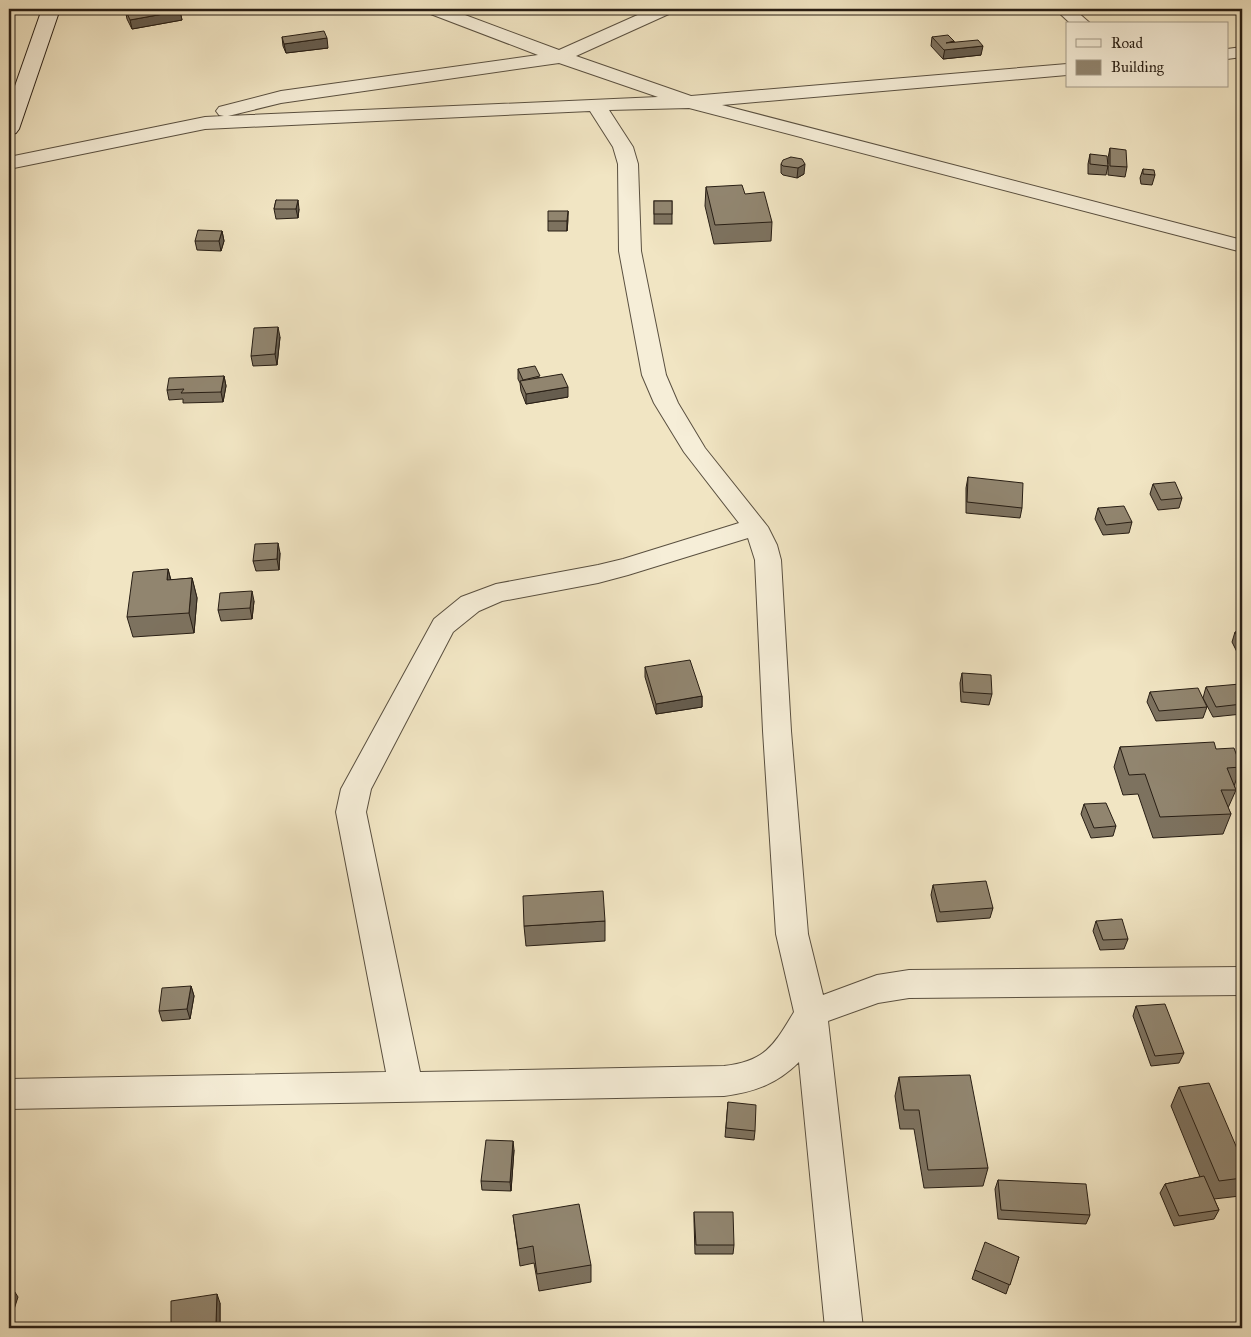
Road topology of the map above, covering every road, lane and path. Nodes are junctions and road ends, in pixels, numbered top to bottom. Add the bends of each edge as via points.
1 (51, 9) edge
2 (434, 9) edge
3 (665, 9) edge
4 (1064, 9) edge
5 (1080, 22) edge
6 (1242, 52) edge
7 (1228, 54) edge
8 (560, 57) junction
9 (1066, 68) edge
10 (689, 102) junction
11 (596, 104) junction
12 (206, 123) junction
13 (9, 129) edge
14 (9, 163) edge
15 (1242, 246) edge
16 (755, 526) junction
17 (1242, 981) edge
18 (811, 1013) junction
19 (406, 1087) junction
20 (9, 1094) edge
21 (844, 1328) edge

1 - 13 street
2 - 8 street
3 - 8 street
4 - 5 street
6 - 7 street
8 - 10 street
8 - 12 street via 260,101 240,106
9 - 10 street
10 - 11 street
10 - 15 street
11 - 12 street
11 - 16 street via 623,147 628,164 630,250 654,375 666,403 696,452
12 - 14 street
16 - 18 street via 768,560 792,934
16 - 19 street via 598,574 496,593 470,604 443,626 356,789 351,812
17 - 18 street via 909,984 877,989
18 - 19 street via 787,1053 748,1078
18 - 21 street
19 - 20 street

